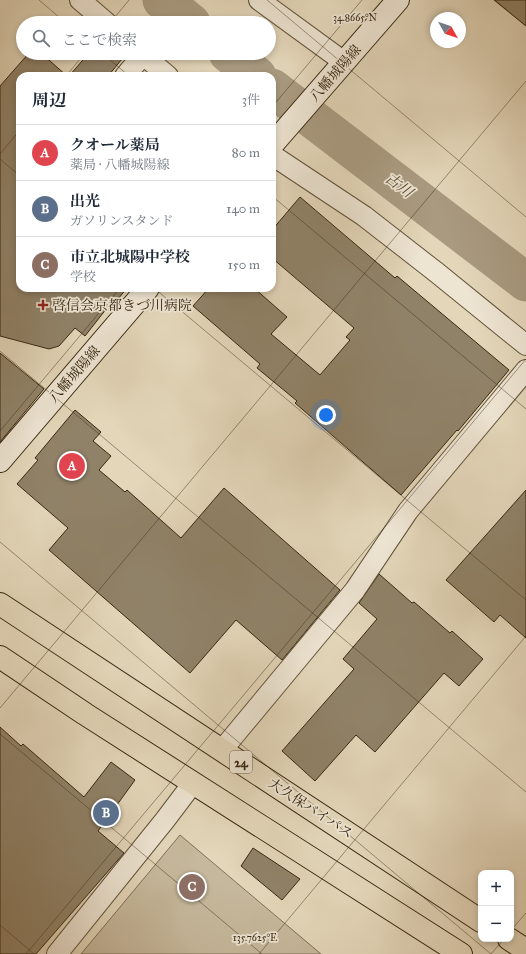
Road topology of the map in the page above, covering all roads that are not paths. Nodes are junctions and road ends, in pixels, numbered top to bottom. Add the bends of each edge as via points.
1 (80, 0) edge
2 (260, 0) edge
3 (398, 0) edge
4 (99, 16) edge
5 (137, 60) edge
6 (149, 60) edge
7 (339, 68) junction
8 (128, 72) edge
9 (163, 72) edge
10 (276, 145) edge
11 (276, 149) edge
12 (145, 292) edge
13 (526, 345) edge
14 (526, 370) edge
15 (0, 461) edge
16 (0, 604) edge
17 (0, 657) edge
18 (222, 750) junction
19 (193, 783) junction
20 (478, 918) edge
21 (57, 954) edge
22 (461, 954) edge

1 - 4 street
2 - 7 street
3 - 7 main road, 八幡城陽線
5 - 8 street
6 - 9 street
7 - 10 main road, 八幡城陽線
11 - 13 street
12 - 15 main road, 八幡城陽線
14 - 18 street via 408,511 355,590
16 - 18 highway, 大久保バイパス / 24
17 - 19 highway
18 - 20 highway, 大久保バイパス / 24
19 - 21 street
19 - 22 highway

